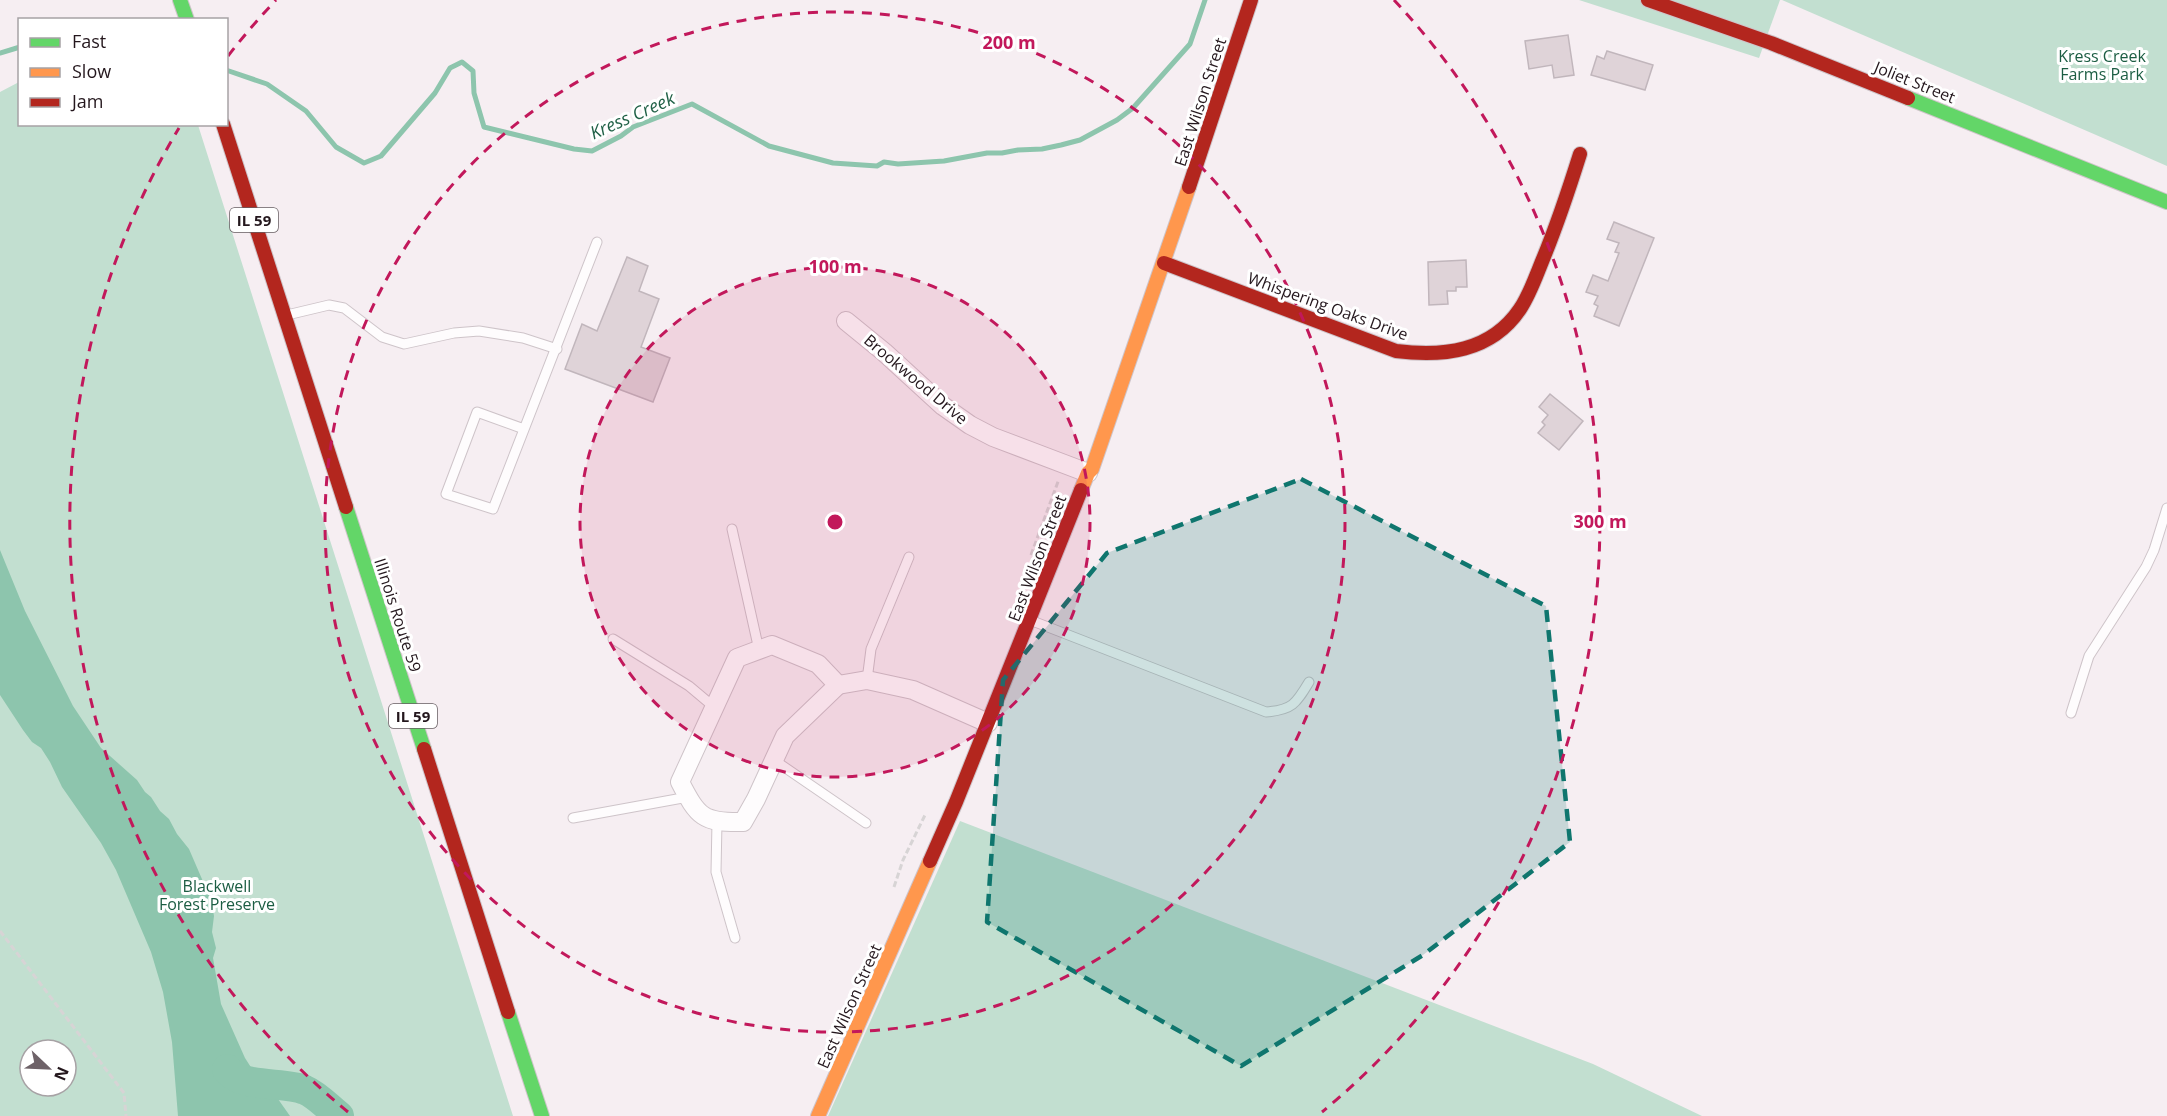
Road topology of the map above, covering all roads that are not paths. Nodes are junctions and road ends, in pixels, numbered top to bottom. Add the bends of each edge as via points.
1 (180, 0) edge
2 (1251, 0) edge
3 (1648, 0) edge
4 (186, 18) edge
5 (224, 126) edge
6 (1580, 154) dead end
7 (2167, 202) edge
8 (597, 242) dead end
9 (1164, 262) junction
10 (285, 315) junction
11 (846, 321) dead end
12 (557, 349) junction
13 (524, 429) junction
14 (1088, 473) junction
15 (2167, 508) edge
16 (732, 529) dead end
17 (909, 557) dead end
18 (1030, 620) junction
19 (613, 639) dead end
20 (759, 650) junction
21 (867, 680) junction
22 (1309, 682) dead end
23 (838, 685) junction
24 (714, 707) junction
25 (2071, 713) dead end
26 (988, 723) junction
27 (774, 760) junction
28 (688, 797) junction
29 (573, 818) dead end
30 (717, 822) junction
31 (866, 823) dead end
32 (735, 938) dead end
33 (542, 1116) edge
34 (818, 1116) edge

1 - 4 street
2 - 9 street, East Wilson Street
3 - 7 street, Joliet Street via 1771,43
5 - 10 street, Illinois Route 59 / IL 59
6 - 9 street, Whispering Oaks Drive via 1562,214 1526,299 1497,333 1461,351 1430,356 1396,351
8 - 12 lane
9 - 14 street, East Wilson Street
10 - 12 lane via 329,304 344,308 382,337 404,344 479,331 524,338
10 - 33 street, Illinois Route 59 / IL 59
11 - 14 street, Brookwood Drive via 964,422
12 - 13 lane
13 - 13 lane via 493,509 446,494 477,412
14 - 18 street, East Wilson Street
15 - 25 lane via 2146,567 2089,656
16 - 20 lane
17 - 21 lane via 871,649
18 - 22 lane via 1266,712 1281,711 1297,703
18 - 26 street, East Wilson Street
19 - 24 lane via 689,686
20 - 23 street via 772,645 818,664
20 - 24 street via 737,658
21 - 23 street
21 - 26 street via 913,690
23 - 27 street via 785,736
24 - 28 street via 680,782
26 - 34 street, East Wilson Street
27 - 30 street via 743,822
27 - 31 lane
28 - 29 lane
28 - 30 street via 694,809
30 - 32 lane via 716,872

